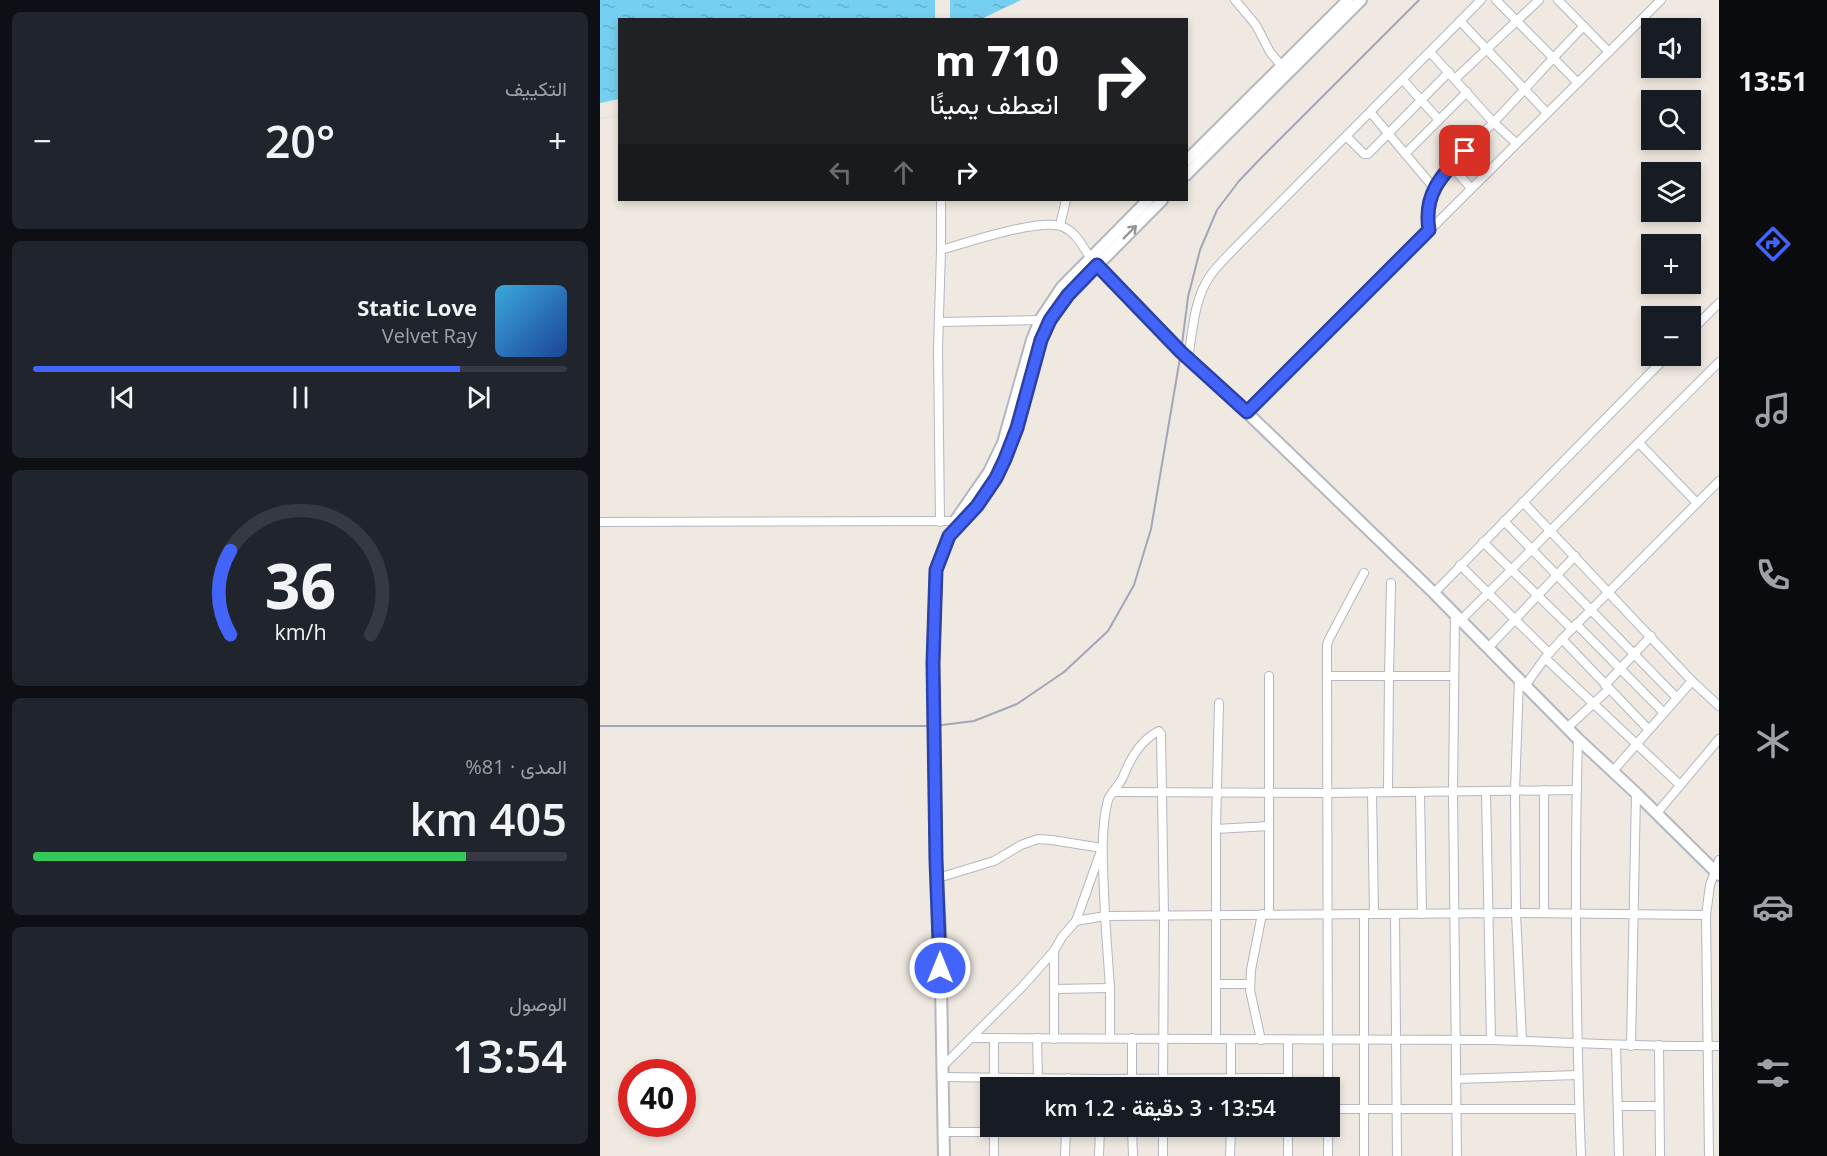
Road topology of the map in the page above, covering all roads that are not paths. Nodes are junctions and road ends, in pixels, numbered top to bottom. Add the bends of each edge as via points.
1 (1235, 0) edge
2 (1348, 0) edge
3 (1361, 0) edge
4 (1481, 0) edge
5 (1496, 0) edge
6 (1539, 0) edge
7 (1558, 0) edge
8 (1662, 0) edge
9 (1516, 20) junction
10 (1460, 21) junction
11 (1584, 26) junction
12 (1487, 49) junction
13 (1430, 52) junction
14 (1609, 52) junction
15 (1552, 57) junction
16 (1285, 70) junction
17 (1449, 72) junction
18 (1455, 79) junction
19 (1403, 80) junction
20 (1578, 83) junction
21 (1525, 89) junction
22 (1467, 92) junction
23 (1421, 100) junction
24 (1371, 113) junction
25 (1547, 113) junction
26 (1439, 120) junction
27 (1493, 122) junction
28 (1388, 134) junction
29 (1347, 137) junction
30 (1516, 143) junction
31 (1405, 154) junction
32 (1188, 159) edge
33 (1451, 166) junction
34 (1188, 173) edge
35 (1434, 188) junction
36 (1471, 188) junction
37 (940, 201) edge
38 (1066, 201) edge
39 (1147, 201) edge
40 (1161, 201) edge
41 (1060, 225) junction
42 (1429, 230) junction
43 (941, 250) junction
44 (1094, 261) junction
45 (1719, 303) edge
46 (1045, 320) junction
47 (1701, 321) edge
48 (939, 322) junction
49 (1188, 358) junction
50 (1719, 362) edge
51 (1657, 366) edge
52 (1247, 412) junction
53 (1639, 443) junction
54 (1719, 481) edge
55 (1522, 502) junction
56 (1697, 503) junction
57 (1504, 521) junction
58 (600, 522) edge
59 (940, 522) junction
60 (955, 525) junction
61 (1551, 531) junction
62 (1483, 542) junction
63 (1533, 549) junction
64 (1575, 556) junction
65 (1460, 565) junction
66 (1512, 570) junction
67 (1364, 573) dead end
68 (1558, 574) junction
69 (1391, 583) dead end
70 (1609, 591) junction
71 (1434, 593) junction
72 (1488, 594) junction
73 (1538, 595) junction
74 (1592, 608) junction
75 (1458, 617) junction
76 (1515, 620) junction
77 (1574, 626) junction
78 (1651, 636) junction
79 (1562, 639) junction
80 (1488, 648) junction
81 (1635, 653) junction
82 (1547, 656) junction
83 (1620, 670) junction
84 (1269, 676) dead end
85 (1327, 676) junction
86 (1389, 676) junction
87 (1453, 676) junction
88 (1692, 681) junction
89 (1522, 682) junction
90 (1607, 687) junction
91 (1677, 698) junction
92 (1219, 703) dead end
93 (1592, 703) junction
94 (1719, 706) edge
95 (1664, 713) junction
96 (1567, 728) junction
97 (1649, 730) junction
98 (1578, 739) junction
99 (1719, 739) edge
100 (1636, 744) junction
101 (1613, 771) junction
102 (1680, 785) junction
103 (1544, 790) junction
104 (1577, 790) junction
105 (1515, 791) junction
106 (1114, 792) junction
107 (1372, 792) junction
108 (1388, 792) junction
109 (1420, 792) junction
110 (1453, 792) junction
111 (1486, 792) junction
112 (1163, 793) junction
113 (1217, 793) junction
114 (1269, 793) junction
115 (1326, 793) junction
116 (1636, 793) junction
117 (1657, 813) junction
118 (1269, 826) junction
119 (1216, 829) junction
120 (1102, 848) junction
121 (1717, 869) edge
122 (938, 878) junction
123 (1487, 913) junction
124 (1516, 913) junction
125 (1544, 913) junction
126 (1218, 914) junction
127 (1265, 914) junction
128 (1328, 914) junction
129 (1364, 914) junction
130 (1374, 914) junction
131 (1395, 914) junction
132 (1422, 914) junction
133 (1454, 914) junction
134 (1575, 914) junction
135 (1633, 914) junction
136 (1706, 915) junction
137 (1105, 916) junction
138 (1164, 916) junction
139 (1076, 921) junction
140 (1054, 951) junction
141 (1217, 984) junction
142 (1250, 984) junction
143 (1055, 988) junction
144 (1110, 988) junction
145 (971, 1038) junction
146 (994, 1038) junction
147 (1037, 1038) junction
148 (1110, 1038) junction
149 (1132, 1038) junction
150 (1163, 1038) junction
151 (1054, 1039) junction
152 (1216, 1039) junction
153 (1231, 1039) junction
154 (1261, 1040) junction
155 (1288, 1040) junction
156 (1328, 1040) junction
157 (1365, 1040) junction
158 (1396, 1040) junction
159 (1491, 1040) junction
160 (1522, 1040) junction
161 (1455, 1041) junction
162 (1576, 1042) junction
163 (1659, 1045) junction
164 (1617, 1046) junction
165 (1631, 1046) junction
166 (1706, 1046) junction
167 (1719, 1046) edge
168 (942, 1072) junction
169 (1578, 1075) junction
170 (985, 1077) edge
171 (994, 1077) edge
172 (1038, 1077) edge
173 (1132, 1077) edge
174 (1163, 1077) edge
175 (1231, 1077) edge
176 (1288, 1077) edge
177 (1328, 1077) edge
178 (1456, 1078) junction
179 (1619, 1106) junction
180 (1659, 1106) junction
181 (1579, 1108) junction
182 (1340, 1109) edge
183 (1365, 1109) junction
184 (1396, 1109) junction
185 (1456, 1110) junction
186 (980, 1130) edge
187 (943, 1132) junction
188 (994, 1137) edge
189 (1066, 1137) edge
190 (1100, 1137) edge
191 (1132, 1137) edge
192 (1163, 1137) edge
193 (1231, 1137) edge
194 (1288, 1137) edge
195 (1328, 1137) edge
196 (944, 1156) edge
197 (994, 1156) edge
198 (1065, 1156) edge
199 (1099, 1156) edge
200 (1133, 1156) edge
201 (1163, 1156) edge
202 (1230, 1156) edge
203 (1288, 1156) edge
204 (1328, 1156) edge
205 (1364, 1156) edge
206 (1397, 1156) edge
207 (1457, 1156) edge
208 (1581, 1156) edge
209 (1619, 1156) edge
210 (1660, 1156) edge
211 (1709, 1156) edge

1 - 16 street via 1257,25 1267,48
2 - 16 main road
3 - 16 main road
4 - 10 street
5 - 9 street
6 - 9 street
7 - 11 street
8 - 14 street
9 - 12 street
9 - 15 street
10 - 12 street
10 - 13 street
11 - 14 street
11 - 15 street
12 - 18 street
12 - 21 street
13 - 17 street
13 - 19 street
14 - 20 street
15 - 20 street
15 - 21 street
16 - 32 main road
16 - 34 main road
17 - 18 street
17 - 23 street
18 - 22 street
19 - 23 street
19 - 24 street
20 - 25 street
21 - 25 street
21 - 27 street
22 - 26 street
22 - 27 street
23 - 26 street
23 - 28 street
24 - 28 street
24 - 29 street
25 - 30 street
26 - 31 street
27 - 30 street
27 - 33 street
28 - 29 street via 1368,154
28 - 31 street
29 - 49 street via 1211,274 1196,309
30 - 36 street
31 - 35 street
33 - 35 street
33 - 36 street
35 - 42 street
36 - 42 street
37 - 43 street
38 - 41 street
39 - 44 main road
44 -> 40 main road
41 - 43 street via 1008,231
41 - 44 street via 1072,232
42 - 52 street
43 - 48 street
44 - 46 main road
44 - 49 main road
45 - 47 street
46 - 48 street
46 - 60 main road via 1005,459 977,506
48 - 59 street
49 - 52 main road
50 - 53 street
51 - 55 street
52 - 71 main road
53 - 56 street
53 - 61 street
54 - 56 street
55 - 57 street
55 - 61 street
56 - 70 street
57 - 62 street
57 - 63 street
58 - 59 street
59 - 60 street
60 - 122 main road via 936,570 933,663
61 - 63 street
61 - 64 street
62 - 65 street
62 - 66 street
63 - 66 street
63 - 68 street
64 - 68 street
64 - 70 street
65 - 71 street
65 - 72 street
66 - 72 street
66 - 73 street
67 - 85 street via 1329,639
68 - 73 street
68 - 74 street
69 - 86 street
70 - 74 street
70 - 78 street
71 - 75 main road
72 - 75 street
72 - 76 street
73 - 76 street
73 - 77 street
74 - 77 street
74 - 81 street
75 - 80 main road
75 - 87 street
76 - 80 street
76 - 82 street
77 - 79 street
77 - 83 street
78 - 81 street
78 - 88 street
79 - 82 street
79 - 90 street
80 - 89 main road
81 - 83 street
81 - 91 street
82 - 89 street
82 - 93 street
83 - 90 street
83 - 95 street
84 - 114 street
85 - 86 street
85 - 115 street
86 - 87 street
86 - 108 street
87 - 110 street
88 - 91 street
88 - 94 street
89 - 96 main road
89 - 105 street
90 - 93 street
90 - 97 street
91 - 95 street
92 - 113 street
93 - 96 street
93 - 100 street
95 - 97 street
96 - 98 main road
97 - 100 street
98 - 101 main road
98 - 104 street
99 - 102 street
100 - 101 street
100 - 102 street
101 - 116 main road
102 - 117 street
103 - 104 street
103 - 105 street
103 - 125 street
104 - 134 street
105 - 111 street
105 - 124 street
106 - 112 street
106 - 112 street via 1133,754 1159,731
106 - 120 street via 1108,801
107 - 108 street
107 - 115 street
107 - 130 street
108 - 109 street
109 - 110 street
109 - 132 street
110 - 111 street
110 - 133 street
111 - 123 street
112 - 113 street
112 - 138 street
113 - 114 street
113 - 119 street
114 - 115 street
114 - 118 street
115 - 128 street
116 - 117 main road
116 - 135 street
117 - 121 main road
118 - 119 street
118 - 127 street
119 - 126 street
120 - 122 street via 1038,839 1021,844 994,861
120 - 137 street
120 - 139 street
121 - 136 street
122 - 168 main road
123 - 124 street
123 - 133 street
123 - 159 street
124 - 125 street
124 - 160 street
125 - 134 street
126 - 127 street
126 - 138 street
126 - 141 street
127 - 128 street
127 - 142 street
128 - 129 street
128 - 156 street
129 - 130 street
129 - 157 street
130 - 131 street
131 - 132 street
131 - 158 street
132 - 133 street
133 - 161 street
134 - 135 street
134 - 162 street
135 - 136 street
135 - 165 street
136 - 166 street
137 - 138 street
137 - 139 street
137 - 144 street
138 - 150 street
139 - 140 street
140 - 143 street
140 - 145 street
141 - 142 street
141 - 152 street
142 - 154 street
143 - 144 street
143 - 151 street
144 - 148 street
145 - 146 street
145 - 168 street
146 - 147 street
146 - 171 street
147 - 151 street
147 - 172 street
148 - 149 street
148 - 151 street
149 - 150 street
149 - 173 street
150 - 152 street
150 - 174 street
152 - 153 street
153 - 154 street
153 - 175 street
154 - 155 street
155 - 156 street
155 - 176 street
156 - 157 street
156 - 177 street
157 - 158 street
157 - 183 street
158 - 161 street
158 - 184 street
159 - 160 street
159 - 161 street
160 - 162 street
161 - 178 street
162 - 164 street
162 - 169 street
163 - 165 street
163 - 166 street
163 - 180 street
164 - 165 street
164 - 179 street
166 - 167 street
166 - 211 street
168 - 170 street
168 - 187 main road
169 - 178 street
169 - 181 street
178 - 185 street
179 - 180 street
179 - 209 street
180 - 210 street
181 - 185 street
181 - 208 street
182 - 183 street
183 - 184 street
183 - 205 street
184 - 185 street
184 - 206 street
185 - 207 street
186 - 187 street
187 - 196 main road
188 - 197 street
189 - 198 street
190 - 199 street
191 - 200 street
192 - 201 street
193 - 202 street
194 - 203 street
195 - 204 street

